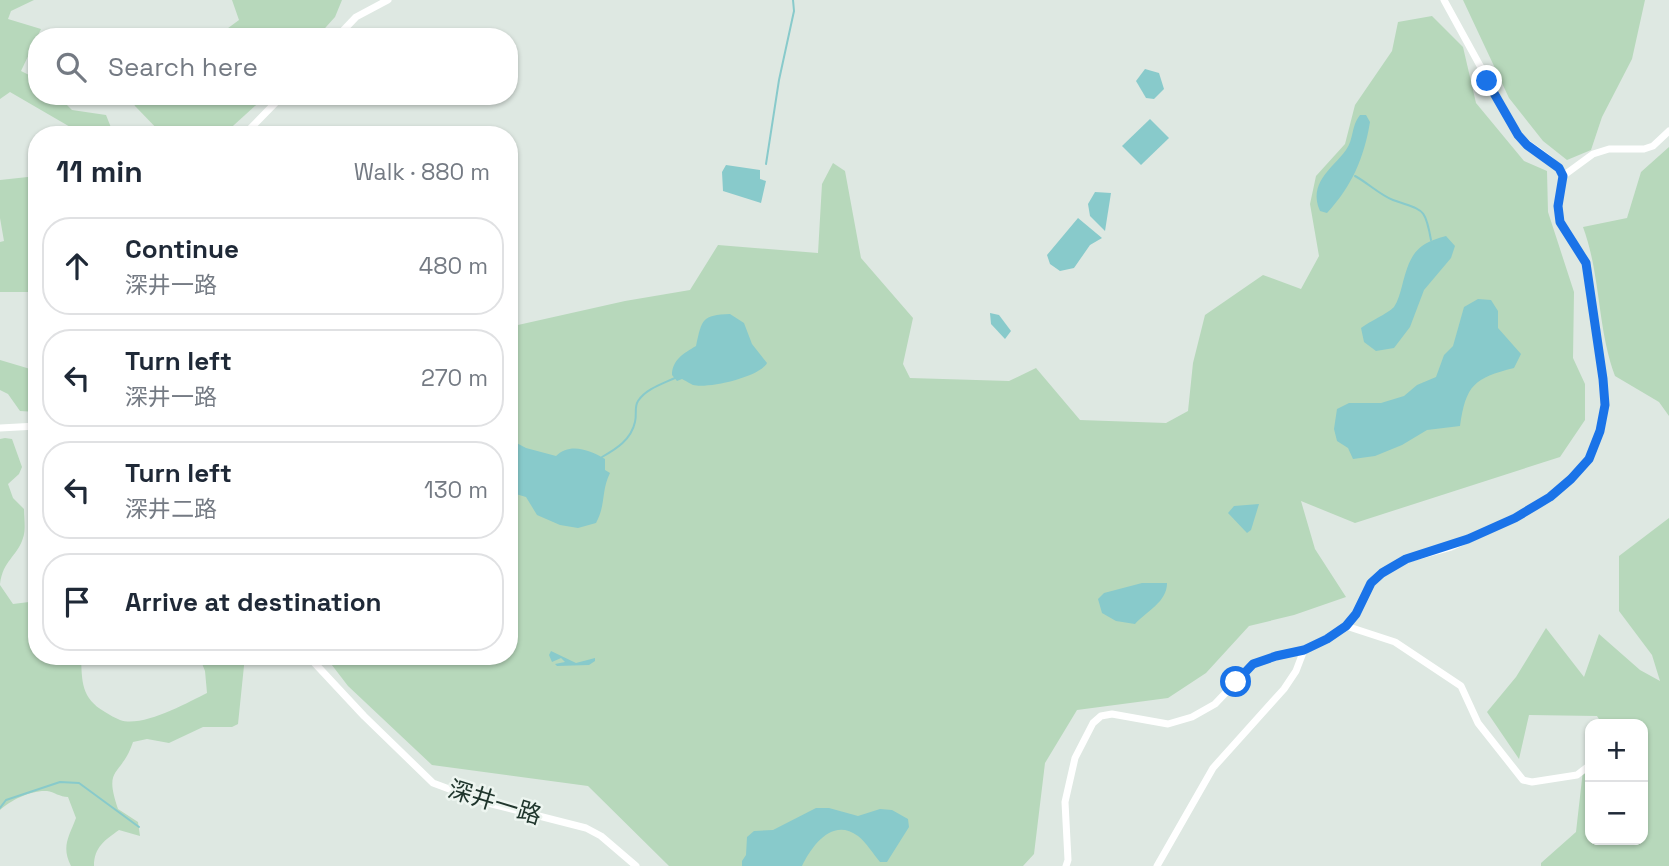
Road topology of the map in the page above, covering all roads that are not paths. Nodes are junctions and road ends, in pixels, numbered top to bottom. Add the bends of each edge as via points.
1 (388, 0) edge
2 (1444, 0) edge
3 (346, 28) edge
4 (273, 105) edge
5 (253, 126) edge
6 (1669, 131) edge
7 (1563, 176) junction
8 (28, 426) edge
9 (0, 428) edge
10 (1346, 626) junction
11 (1304, 650) junction
12 (316, 665) edge
13 (1585, 769) edge
14 (636, 866) edge
15 (1066, 866) edge
16 (1157, 866) edge

1 - 3 street
2 - 7 street via 1518,135
4 - 5 street
6 - 7 street via 1644,149 1593,154
7 - 10 street via 1560,222 1586,263 1603,379 1605,405 1589,459 1550,497 1515,518 1451,547 1406,559 1382,573
8 - 9 street
10 - 11 street
10 - 13 street via 1395,642 1461,686 1478,723 1523,780 1577,775
11 - 15 street via 1253,664 1215,704 1192,717 1168,724 1112,714 1093,723 1075,758 1065,802
11 - 16 street via 1284,689 1213,768
12 - 14 street, 深井一路 via 433,783 484,802 586,828

